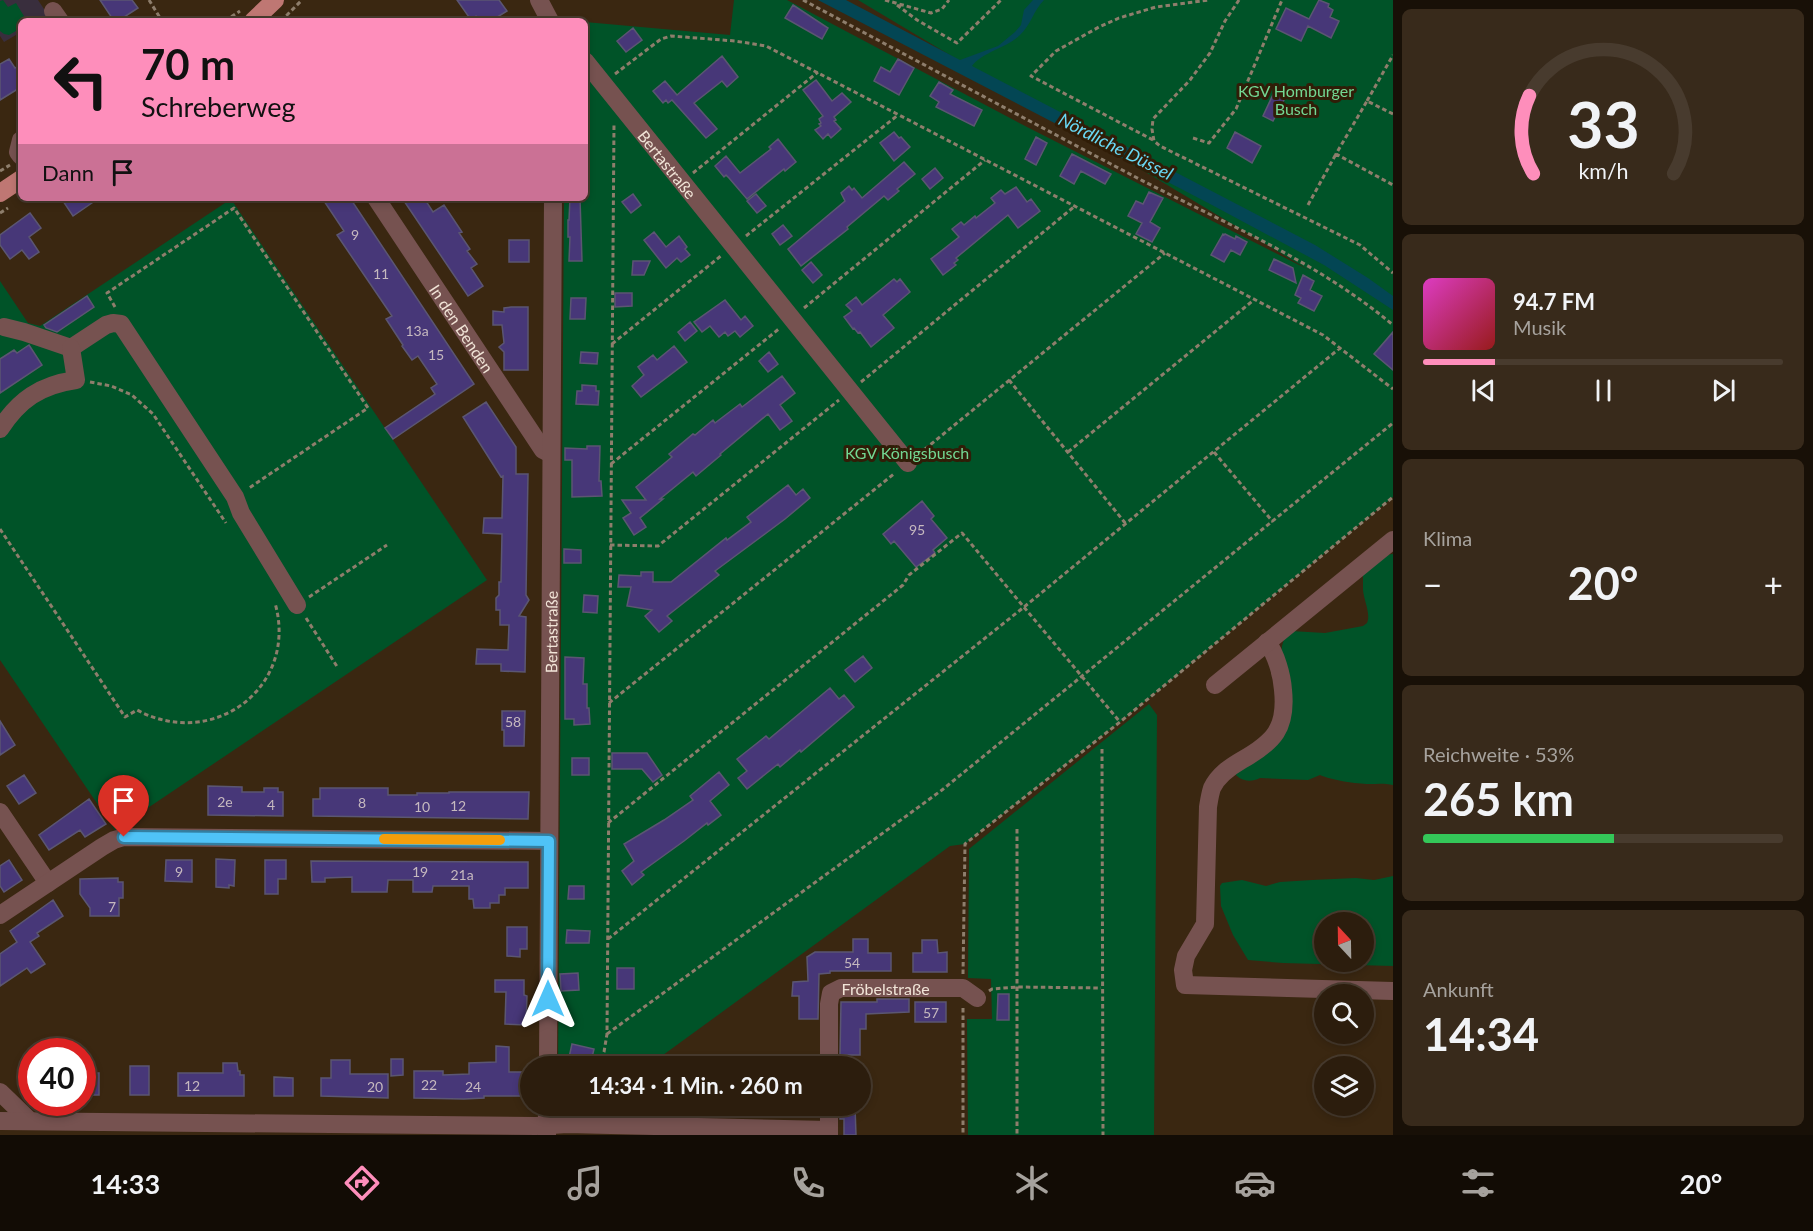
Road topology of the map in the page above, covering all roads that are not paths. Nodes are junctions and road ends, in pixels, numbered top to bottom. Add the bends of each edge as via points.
1 (275, 0) edge
2 (539, 0) edge
3 (257, 18) edge
4 (548, 18) edge
5 (588, 65) edge
6 (18, 180) edge
7 (0, 193) edge
8 (378, 201) edge
9 (553, 201) edge
10 (4, 327) dead end
11 (71, 348) junction
12 (0, 429) edge
13 (551, 454) junction
14 (908, 463) road end
15 (1393, 540) edge
16 (297, 604) road end
17 (1267, 642) junction
18 (1215, 685) dead end
19 (0, 812) edge
20 (549, 841) junction
21 (48, 883) junction
22 (0, 915) edge
23 (1393, 991) edge
24 (970, 993) road end
25 (548, 1056) edge
26 (829, 1056) edge
27 (0, 1092) edge
28 (829, 1116) edge
29 (0, 1121) edge
30 (30, 1121) junction
31 (547, 1130) edge
32 (829, 1132) edge

1 - 3 main road
2 - 4 street
5 - 14 street, Bertastraße
6 - 7 main road
8 - 13 street, In den Benden via 543,450
9 - 13 street, Bertastraße
10 - 11 street
11 - 12 street via 76,380 59,382 35,393
11 - 16 street via 106,325 121,324 236,497 241,513
13 - 20 street, Bertastraße
15 - 17 street
17 - 18 street
17 - 23 street via 1282,679 1282,723 1269,740 1219,777 1212,789 1208,807 1205,924 1186,956 1185,985
19 - 21 street
20 - 21 street via 124,837
20 - 25 street, Bertastraße
21 - 22 street
24 - 26 street, Fröbelstraße via 841,988 831,993 829,1004
27 - 30 street
28 - 32 street
29 - 30 street
30 - 31 street
31 - 32 street via 567,1124

